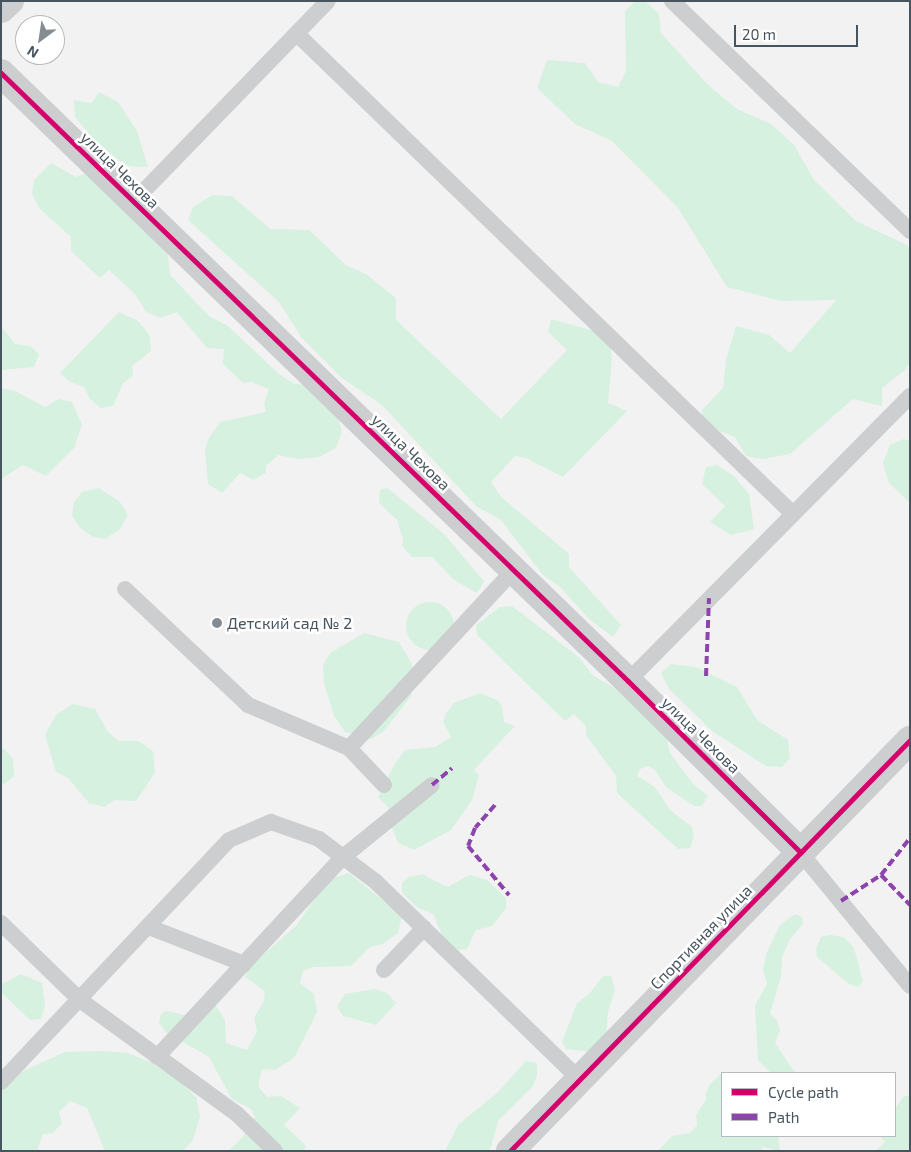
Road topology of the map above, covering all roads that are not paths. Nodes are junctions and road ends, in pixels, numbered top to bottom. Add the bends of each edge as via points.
1 (10, 1) edge
2 (328, 1) edge
3 (672, 1) edge
4 (1, 9) edge
5 (297, 34) junction
6 (1, 73) edge
7 (135, 200) junction
8 (910, 231) edge
9 (910, 396) edge
10 (793, 514) junction
11 (514, 570) junction
12 (125, 589) dead end
13 (628, 681) junction
14 (910, 740) edge
15 (349, 748) junction
16 (384, 785) dead end
17 (432, 785) dead end
18 (800, 852) junction
19 (343, 857) junction
20 (1, 923) edge
21 (149, 927) junction
22 (424, 928) junction
23 (244, 964) junction
24 (384, 970) dead end
25 (910, 986) edge
26 (80, 1000) junction
27 (157, 1057) junction
28 (580, 1080) junction
29 (1, 1082) edge
30 (275, 1151) edge
31 (510, 1151) edge

1 - 4 street
2 - 5 lane
3 - 8 lane
5 - 7 lane
5 - 10 lane
6 - 7 street, улица Чехова
7 - 11 street, улица Чехова
9 - 10 lane
10 - 13 lane
11 - 13 street, улица Чехова
11 - 15 lane
12 - 15 lane via 248,705
13 - 18 street, улица Чехова
14 - 18 street, Спортивная улица
15 - 16 lane
17 - 19 lane
18 - 25 lane
18 - 28 street, Спортивная улица
19 - 21 lane via 319,839 271,822 229,840
19 - 22 lane via 376,882
19 - 23 lane
20 - 26 lane
21 - 23 lane
21 - 26 lane
22 - 24 lane
22 - 28 lane
23 - 27 lane
26 - 27 lane
26 - 29 lane
27 - 30 lane via 237,1114
28 - 31 street, Спортивная улица

